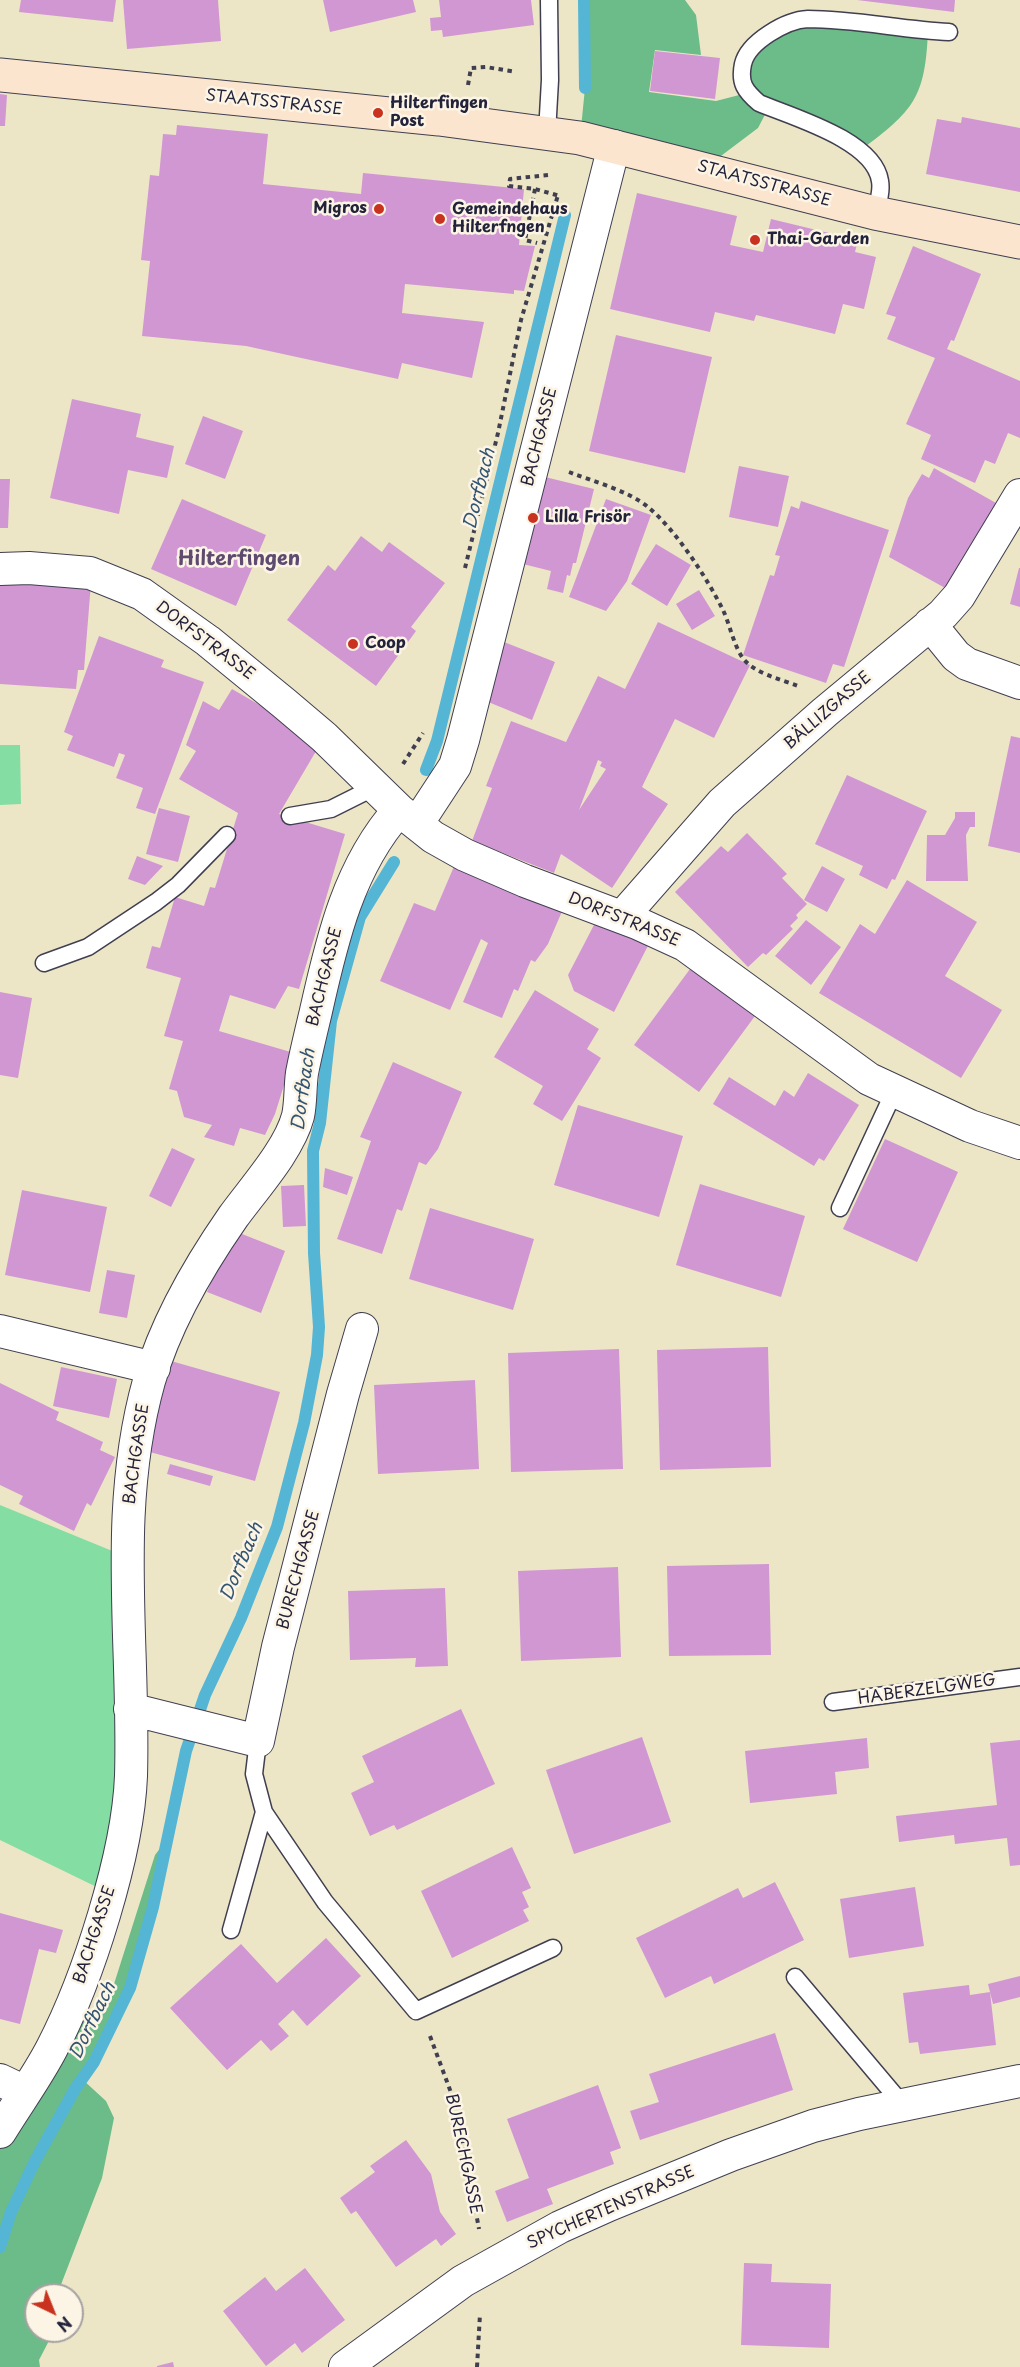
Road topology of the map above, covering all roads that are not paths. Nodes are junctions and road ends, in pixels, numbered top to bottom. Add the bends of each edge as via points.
1 (549, 0) edge
2 (950, 32) dead end
3 (0, 75) edge
4 (547, 134) junction
5 (614, 146) junction
6 (875, 213) junction
7 (1020, 242) edge
8 (1020, 495) edge
9 (0, 569) edge
10 (930, 624) junction
11 (1020, 683) edge
12 (394, 804) junction
13 (290, 816) dead end
14 (227, 835) dead end
15 (622, 917) junction
16 (44, 963) dead end
17 (894, 1092) junction
18 (1020, 1143) edge
19 (840, 1208) dead end
20 (362, 1329) dead end
21 (0, 1331) edge
22 (154, 1368) junction
23 (1020, 1677) edge
24 (833, 1702) dead end
25 (130, 1709) junction
26 (258, 1741) junction
27 (264, 1812) junction
28 (231, 1930) dead end
29 (553, 1947) dead end
30 (795, 1977) dead end
31 (1020, 2081) edge
32 (12, 2086) edge
33 (903, 2105) junction
34 (0, 2132) edge
35 (345, 2367) edge

1 - 4 lane
2 - 6 lane via 806,19 776,30 744,58 741,75 747,93 759,103 846,141 870,160 880,180
3 - 4 main road, STAATSSTRASSE via 439,119
4 - 5 main road, STAATSSTRASSE
5 - 6 main road, STAATSSTRASSE
5 - 12 street, BACHGASSE via 454,766
6 - 7 main road, STAATSSTRASSE
8 - 10 street, BÄLLIZGASSE via 959,596
9 - 12 street, DORFSTRASSE via 90,573 142,594 285,704
10 - 11 street via 967,664
10 - 15 street, BÄLLIZGASSE via 722,803
12 - 13 lane
12 - 15 street, DORFSTRASSE via 465,855
12 - 22 street, BACHGASSE via 347,897 327,958 302,1073 298,1116 287,1141 196,1274
14 - 16 lane via 156,902 88,947
15 - 17 street, DORFSTRASSE via 686,945 830,1053
17 - 18 street, DORFSTRASSE via 970,1126
17 - 19 lane
20 - 26 street, BURECHGASSE
21 - 22 street
22 - 25 street, BACHGASSE via 138,1427 130,1483 126,1597
23 - 24 lane, HABERZELGWEG
25 - 26 street
25 - 32 street, BACHGASSE via 131,1779 109,1893 70,2011 51,2050
26 - 27 lane, BURECHGASSE via 254,1774
27 - 28 lane
27 - 29 lane, BURECHGASSE via 325,1902 416,2011
30 - 33 lane
31 - 33 street, SPYCHERTENSTRASSE
32 - 34 street, BACHGASSE
33 - 35 street, SPYCHERTENSTRASSE via 813,2126 730,2155 560,2227 481,2271

